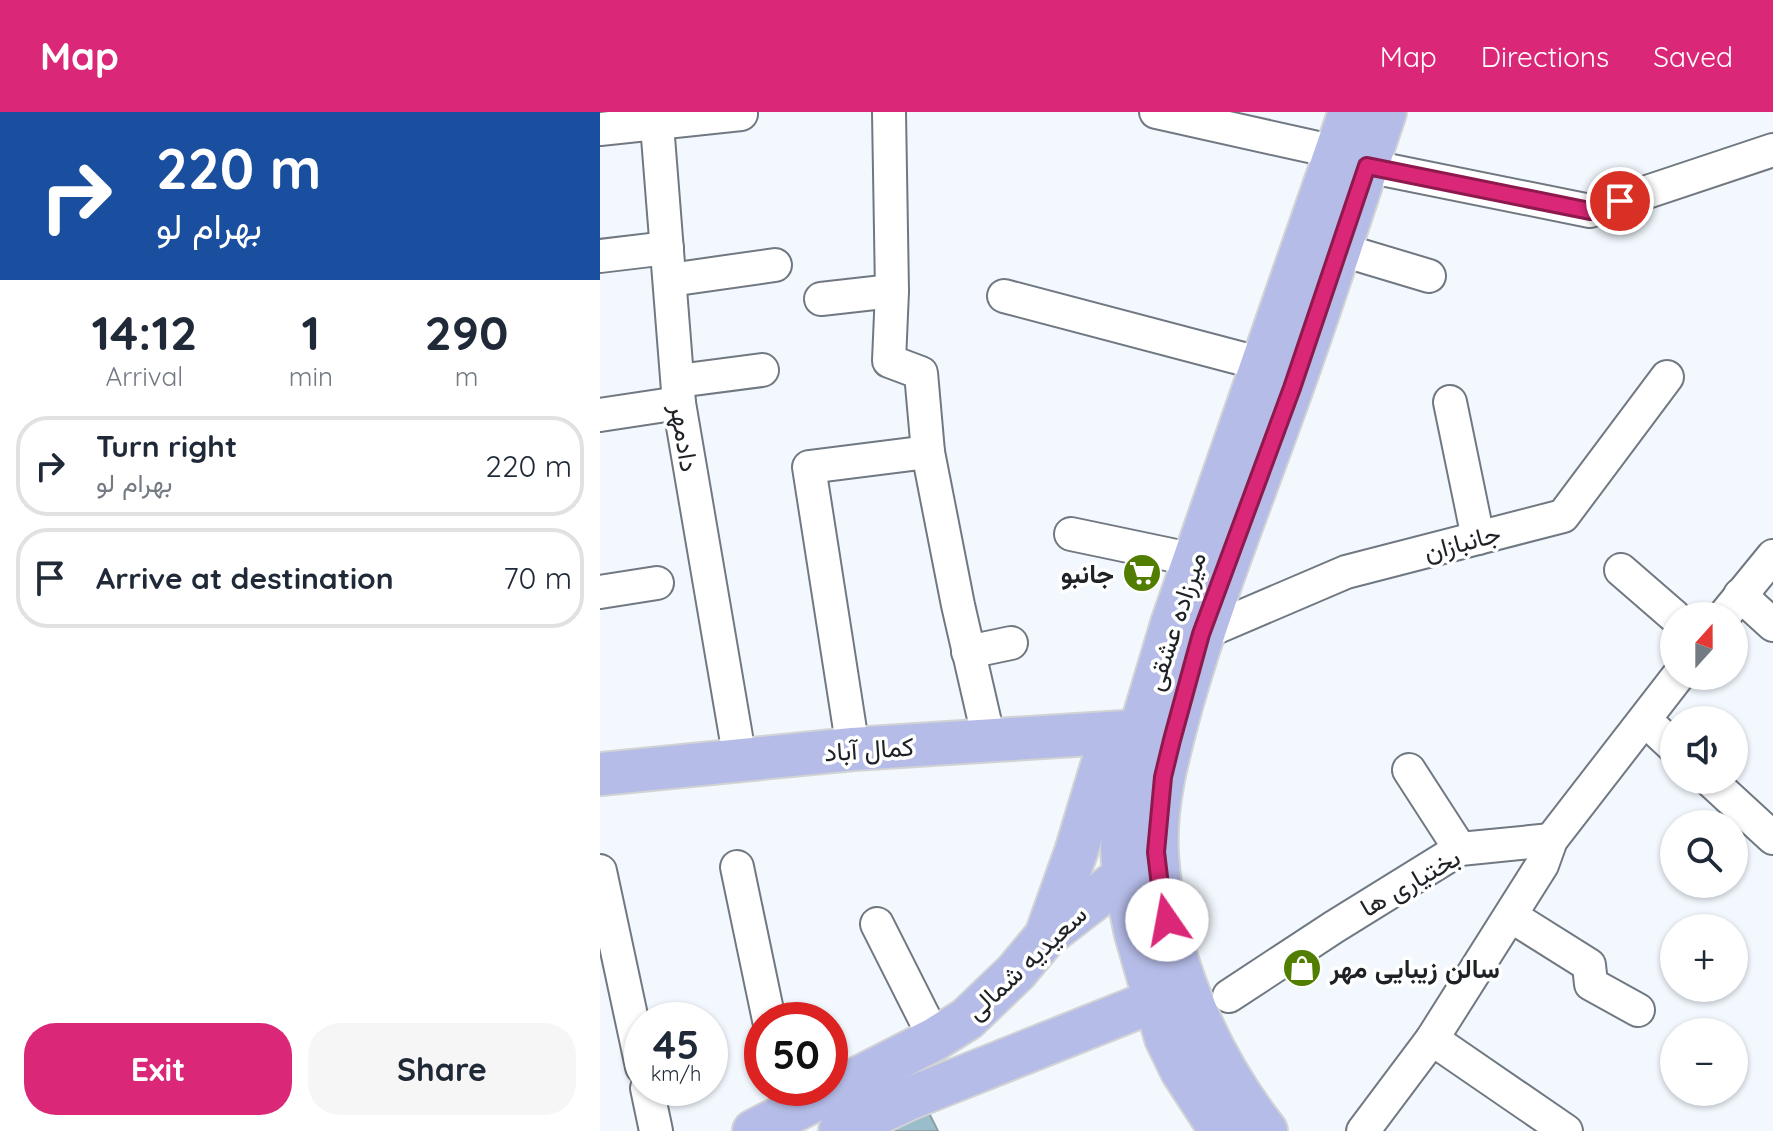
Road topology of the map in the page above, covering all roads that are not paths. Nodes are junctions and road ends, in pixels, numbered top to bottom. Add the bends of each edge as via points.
1 (889, 112) edge
2 (1156, 112) edge
3 (1350, 112) edge
4 (1385, 112) edge
5 (741, 114) dead end
6 (656, 118) edge
7 (600, 129) edge
8 (1773, 150) edge
9 (1352, 159) junction
10 (1339, 249) junction
11 (600, 256) edge
12 (668, 264) junction
13 (775, 265) dead end
14 (1429, 276) dead end
15 (892, 291) junction
16 (1004, 296) dead end
17 (821, 299) dead end
18 (1262, 364) junction
19 (762, 370) dead end
20 (1667, 377) dead end
21 (678, 392) junction
22 (1450, 402) dead end
23 (600, 415) edge
24 (928, 452) junction
25 (1071, 534) dead end
26 (1478, 538) junction
27 (1773, 556) edge
28 (1195, 560) junction
29 (1621, 570) dead end
30 (657, 583) dead end
31 (600, 592) edge
32 (1735, 602) edge
33 (1660, 604) edge
34 (1748, 613) edge
35 (1773, 625) edge
36 (1187, 629) junction
37 (1011, 643) dead end
38 (968, 652) junction
39 (1668, 690) edge
40 (1645, 720) junction
41 (1126, 732) junction
42 (1660, 734) edge
43 (989, 740) junction
44 (853, 749) junction
45 (740, 760) junction
46 (1409, 770) dead end
47 (600, 774) edge
48 (1725, 794) edge
49 (1773, 838) edge
50 (1551, 840) junction
51 (1460, 849) junction
52 (737, 867) dead end
53 (600, 871) edge
54 (1124, 876) junction
55 (604, 912) edge
56 (1511, 916) junction
57 (877, 924) dead end
58 (1046, 936) junction
59 (1171, 994) junction
60 (1229, 996) dead end
61 (626, 1002) edge
62 (765, 1002) edge
63 (1638, 1010) dead end
64 (935, 1039) junction
65 (1432, 1039) junction
66 (651, 1106) edge
67 (781, 1116) edge
68 (656, 1131) edge
69 (840, 1131) edge
70 (1221, 1131) edge
71 (1266, 1131) edge
72 (1363, 1131) edge
73 (1566, 1131) edge

1 - 15 street
2 - 9 street
3 - 9 main road, میرزاده عشقی
4 - 9 main road, میرزاده عشقی
5 - 6 street
6 - 7 street
6 - 12 street, دادمهر
8 - 9 street via 1590,211
9 - 10 main road, میرزاده عشقی
9 - 18 main road, میرزاده عشقی
10 - 14 street
10 - 36 main road, میرزاده عشقی via 1292,388
11 - 12 street
12 - 13 street
12 - 21 street, دادمهر
15 - 17 street
15 - 24 street via 889,361 921,373
16 - 18 street
18 - 28 main road, میرزاده عشقی
19 - 21 street
20 - 26 street, جانبازان via 1563,516
21 - 23 street
21 - 45 street, دادمهر
22 - 26 street
24 - 38 street
24 - 44 street via 809,467
25 - 28 street
26 - 36 street, جانبازان via 1346,572
27 - 32 street
28 - 36 main road, میرزاده عشقی
29 - 33 street
30 - 31 street
34 - 35 street
36 - 41 main road, میرزاده عشقی
36 - 59 main road, میرزاده عشقی via 1156,852
37 - 38 street
38 - 43 street
39 - 40 street
40 - 42 street
40 - 50 street
41 - 43 main road, کمال آباد
41 - 54 main road, میرزاده عشقی via 1130,779
41 - 58 main road via 1080,838
43 - 44 main road, کمال آباد
44 - 45 main road, کمال آباد
45 - 47 main road, کمال آباد
46 - 51 street
48 - 49 street
50 - 51 street, بختیاری ها
50 - 56 street
51 - 60 street, بختیاری ها
52 - 62 street
53 - 55 street
54 - 58 main road, سعیدیه شمالی
54 - 59 main road, میرزاده عشقی
55 - 61 street
56 - 63 street via 1589,965 1591,984
56 - 65 street
57 - 64 street
58 - 64 main road, سعیدیه شمالی via 992,997
59 - 69 main road
59 - 70 main road, میرزاده عشقی via 1166,1038
59 - 71 main road, میرزاده عشقی via 1202,1029
64 - 67 main road, سعیدیه شمالی
65 - 72 street
65 - 73 street
66 - 68 street

